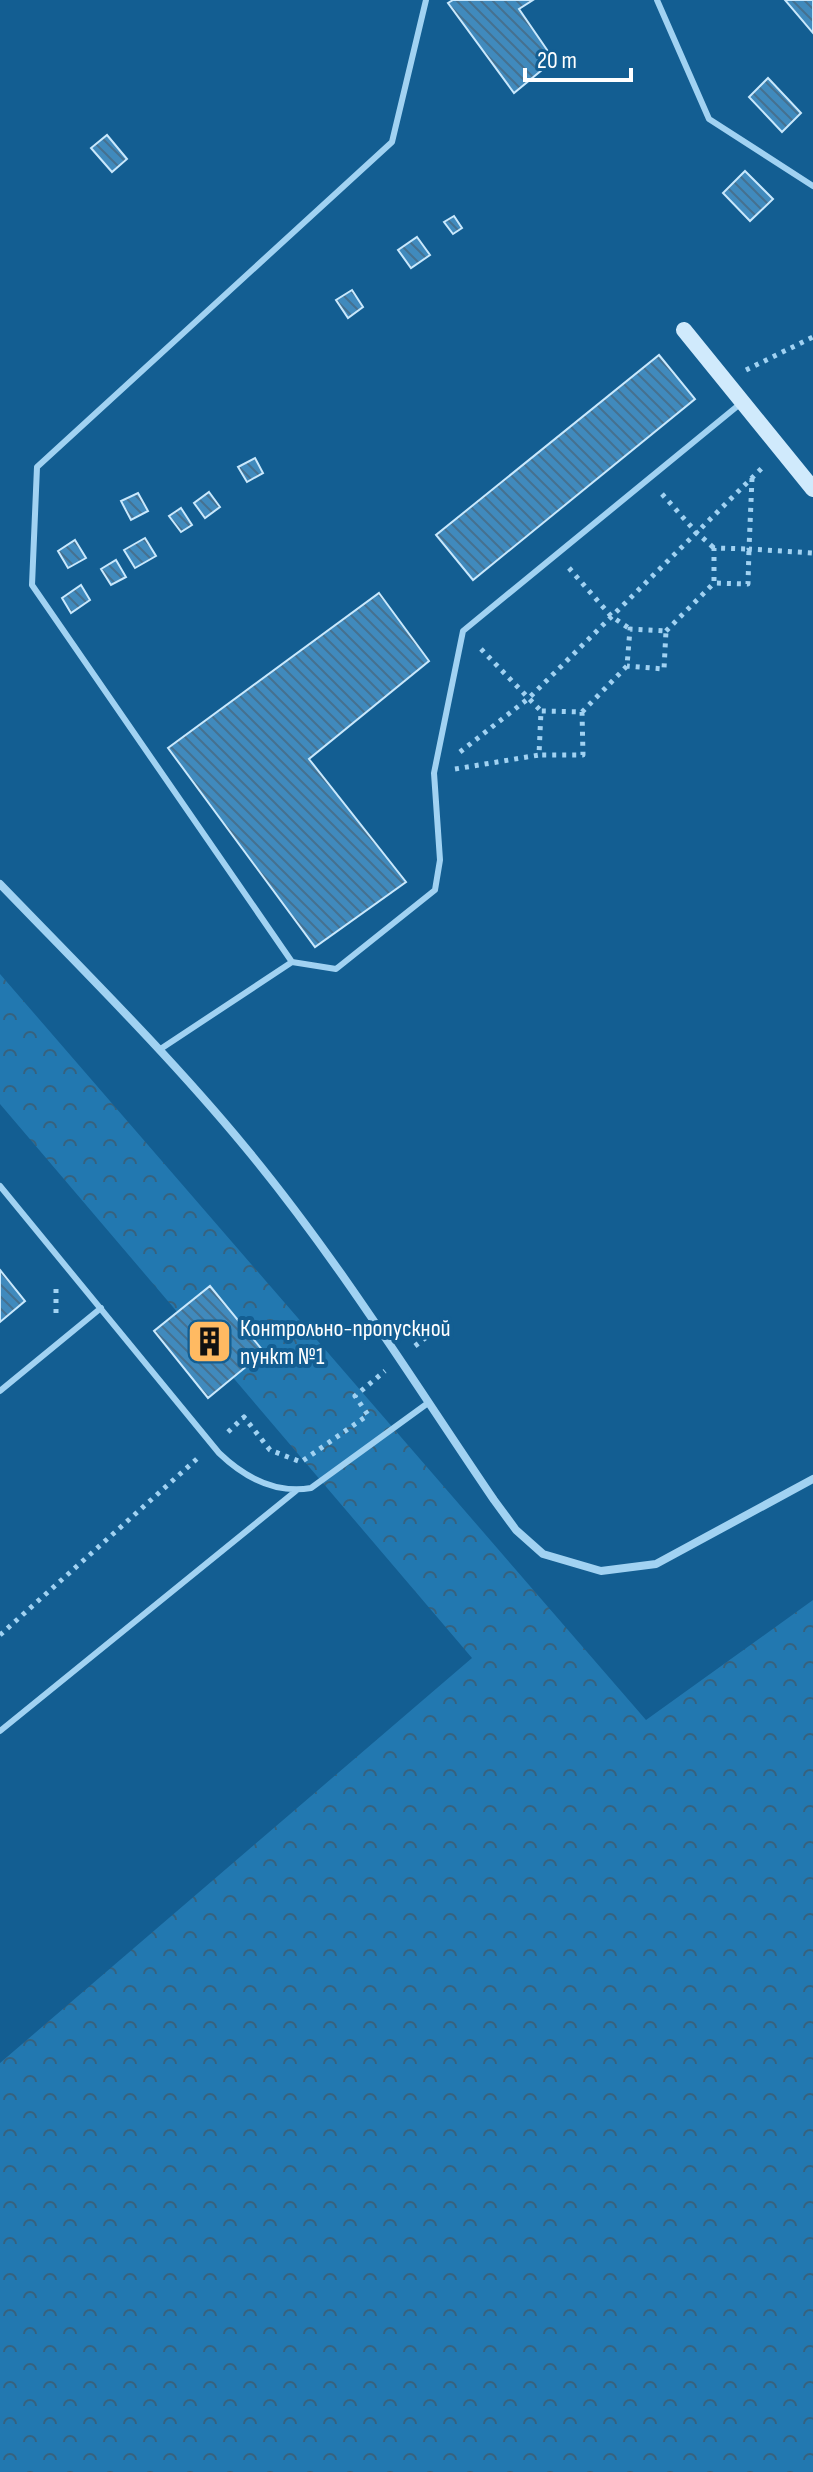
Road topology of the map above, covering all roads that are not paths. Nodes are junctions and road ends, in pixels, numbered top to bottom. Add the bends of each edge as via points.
1 (426, 0) edge
2 (657, 0) edge
3 (813, 186) edge
4 (684, 330) dead end
5 (742, 402) junction
6 (813, 488) edge
7 (0, 884) edge
8 (292, 962) junction
9 (159, 1050) junction
10 (0, 1186) edge
11 (101, 1308) junction
12 (0, 1391) edge
13 (428, 1403) junction
14 (813, 1479) edge
15 (297, 1490) junction
16 (0, 1731) edge

1 - 8 lane via 392,142 37,467 32,585
2 - 3 lane via 709,119
4 - 5 street
5 - 6 street
5 - 8 lane via 463,631 434,773 440,860 435,890 336,969
7 - 9 street
8 - 9 lane
9 - 13 street via 274,1185
10 - 11 lane
11 - 12 lane
11 - 15 lane via 233,1466 266,1484
13 - 14 street via 516,1530 543,1554 601,1571 656,1564
13 - 15 lane via 311,1488
15 - 16 lane

